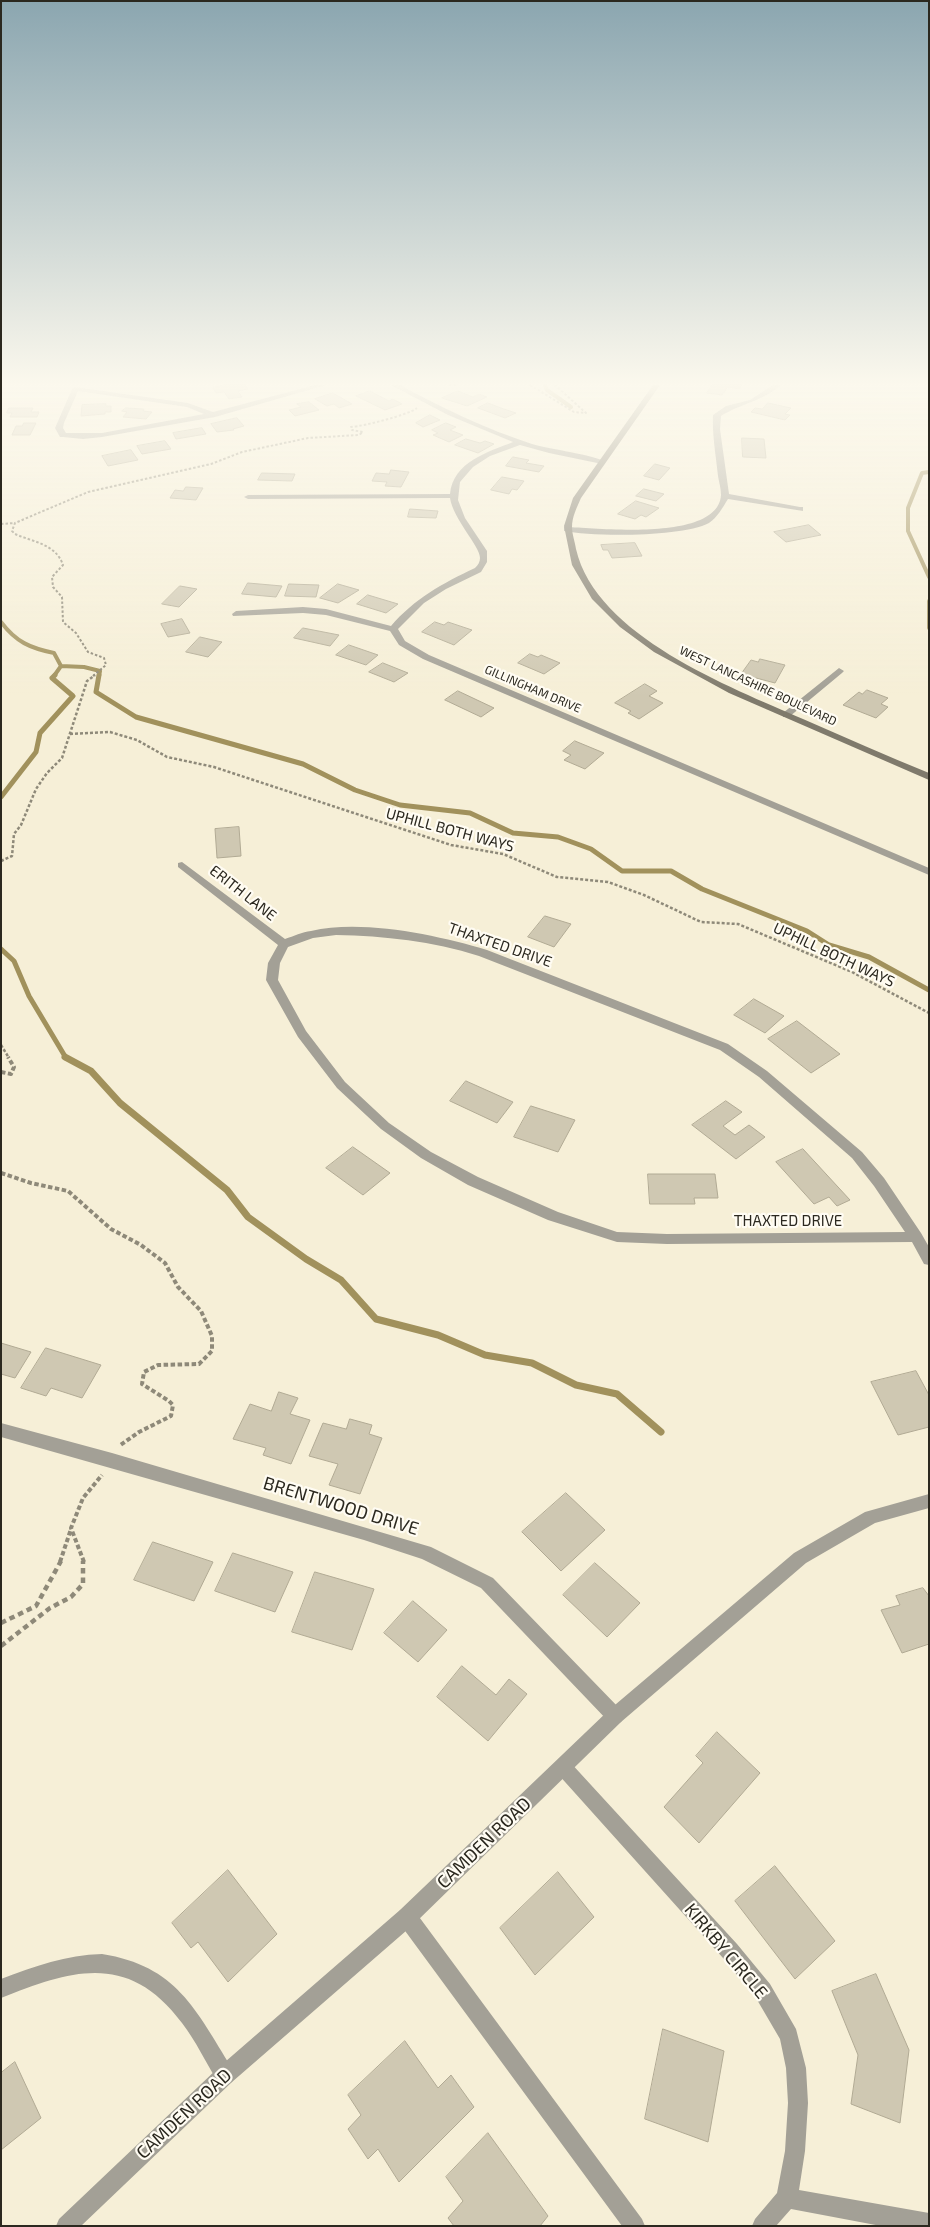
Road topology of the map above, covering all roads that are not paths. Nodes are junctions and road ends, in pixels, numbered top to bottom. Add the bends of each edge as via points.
1 (455, 489) edge
2 (584, 489) edge
3 (724, 489) edge
4 (452, 496) junction
5 (725, 496) junction
6 (248, 497) dead end
7 (800, 509) dead end
8 (567, 529) junction
9 (236, 614) dead end
10 (393, 628) junction
11 (839, 671) dead end
12 (786, 715) junction
13 (929, 777) edge
14 (182, 865) dead end
15 (929, 872) edge
16 (284, 944) junction
17 (916, 1237) junction
18 (929, 1260) edge
19 (1, 1430) edge
20 (929, 1501) edge
21 (615, 1716) junction
22 (563, 1767) junction
23 (407, 1917) junction
24 (1, 1989) edge
25 (225, 2075) junction
26 (786, 2198) junction
27 (929, 2224) edge
28 (66, 2226) edge
29 (635, 2226) edge
30 (762, 2226) edge

1 - 4 street
2 - 8 main road
3 - 5 street
4 - 6 street
4 - 10 street via 458,515 482,550 482,564 478,570 418,603
5 - 7 street
5 - 8 street via 713,515 694,525 631,530
8 - 12 main road, WEST LANCASHIRE BOULEVARD via 570,549 583,579 633,635 715,683
9 - 10 street via 303,610 326,612
10 - 15 street, GILLINGHAM DRIVE via 402,643 426,656
11 - 12 street
12 - 13 main road, WEST LANCASHIRE BOULEVARD
14 - 16 street, ERITH LANE
16 - 17 street, THAXTED DRIVE via 312,934 336,931 378,932 451,943 724,1047 763,1074 857,1155
16 - 17 street, THAXTED DRIVE via 274,963 272,980 302,1034 341,1085 385,1126 426,1155 473,1181 553,1216 617,1237
17 - 18 street, THAXTED DRIVE
19 - 21 street, BRENTWOOD DRIVE via 425,1552 488,1583
20 - 21 street, CAMDEN ROAD via 871,1517 800,1558
21 - 22 street, CAMDEN ROAD
22 - 23 street, CAMDEN ROAD
22 - 26 street, KIRKBY CIRCLE via 730,1951 763,1991 789,2036 796,2068 798,2104 795,2151
23 - 25 street, CAMDEN ROAD
23 - 29 street
24 - 25 street via 76,1963 115,1963 141,1973 164,1990 188,2015
25 - 28 street, CAMDEN ROAD
26 - 27 street
26 - 30 street, KIRKBY CIRCLE

